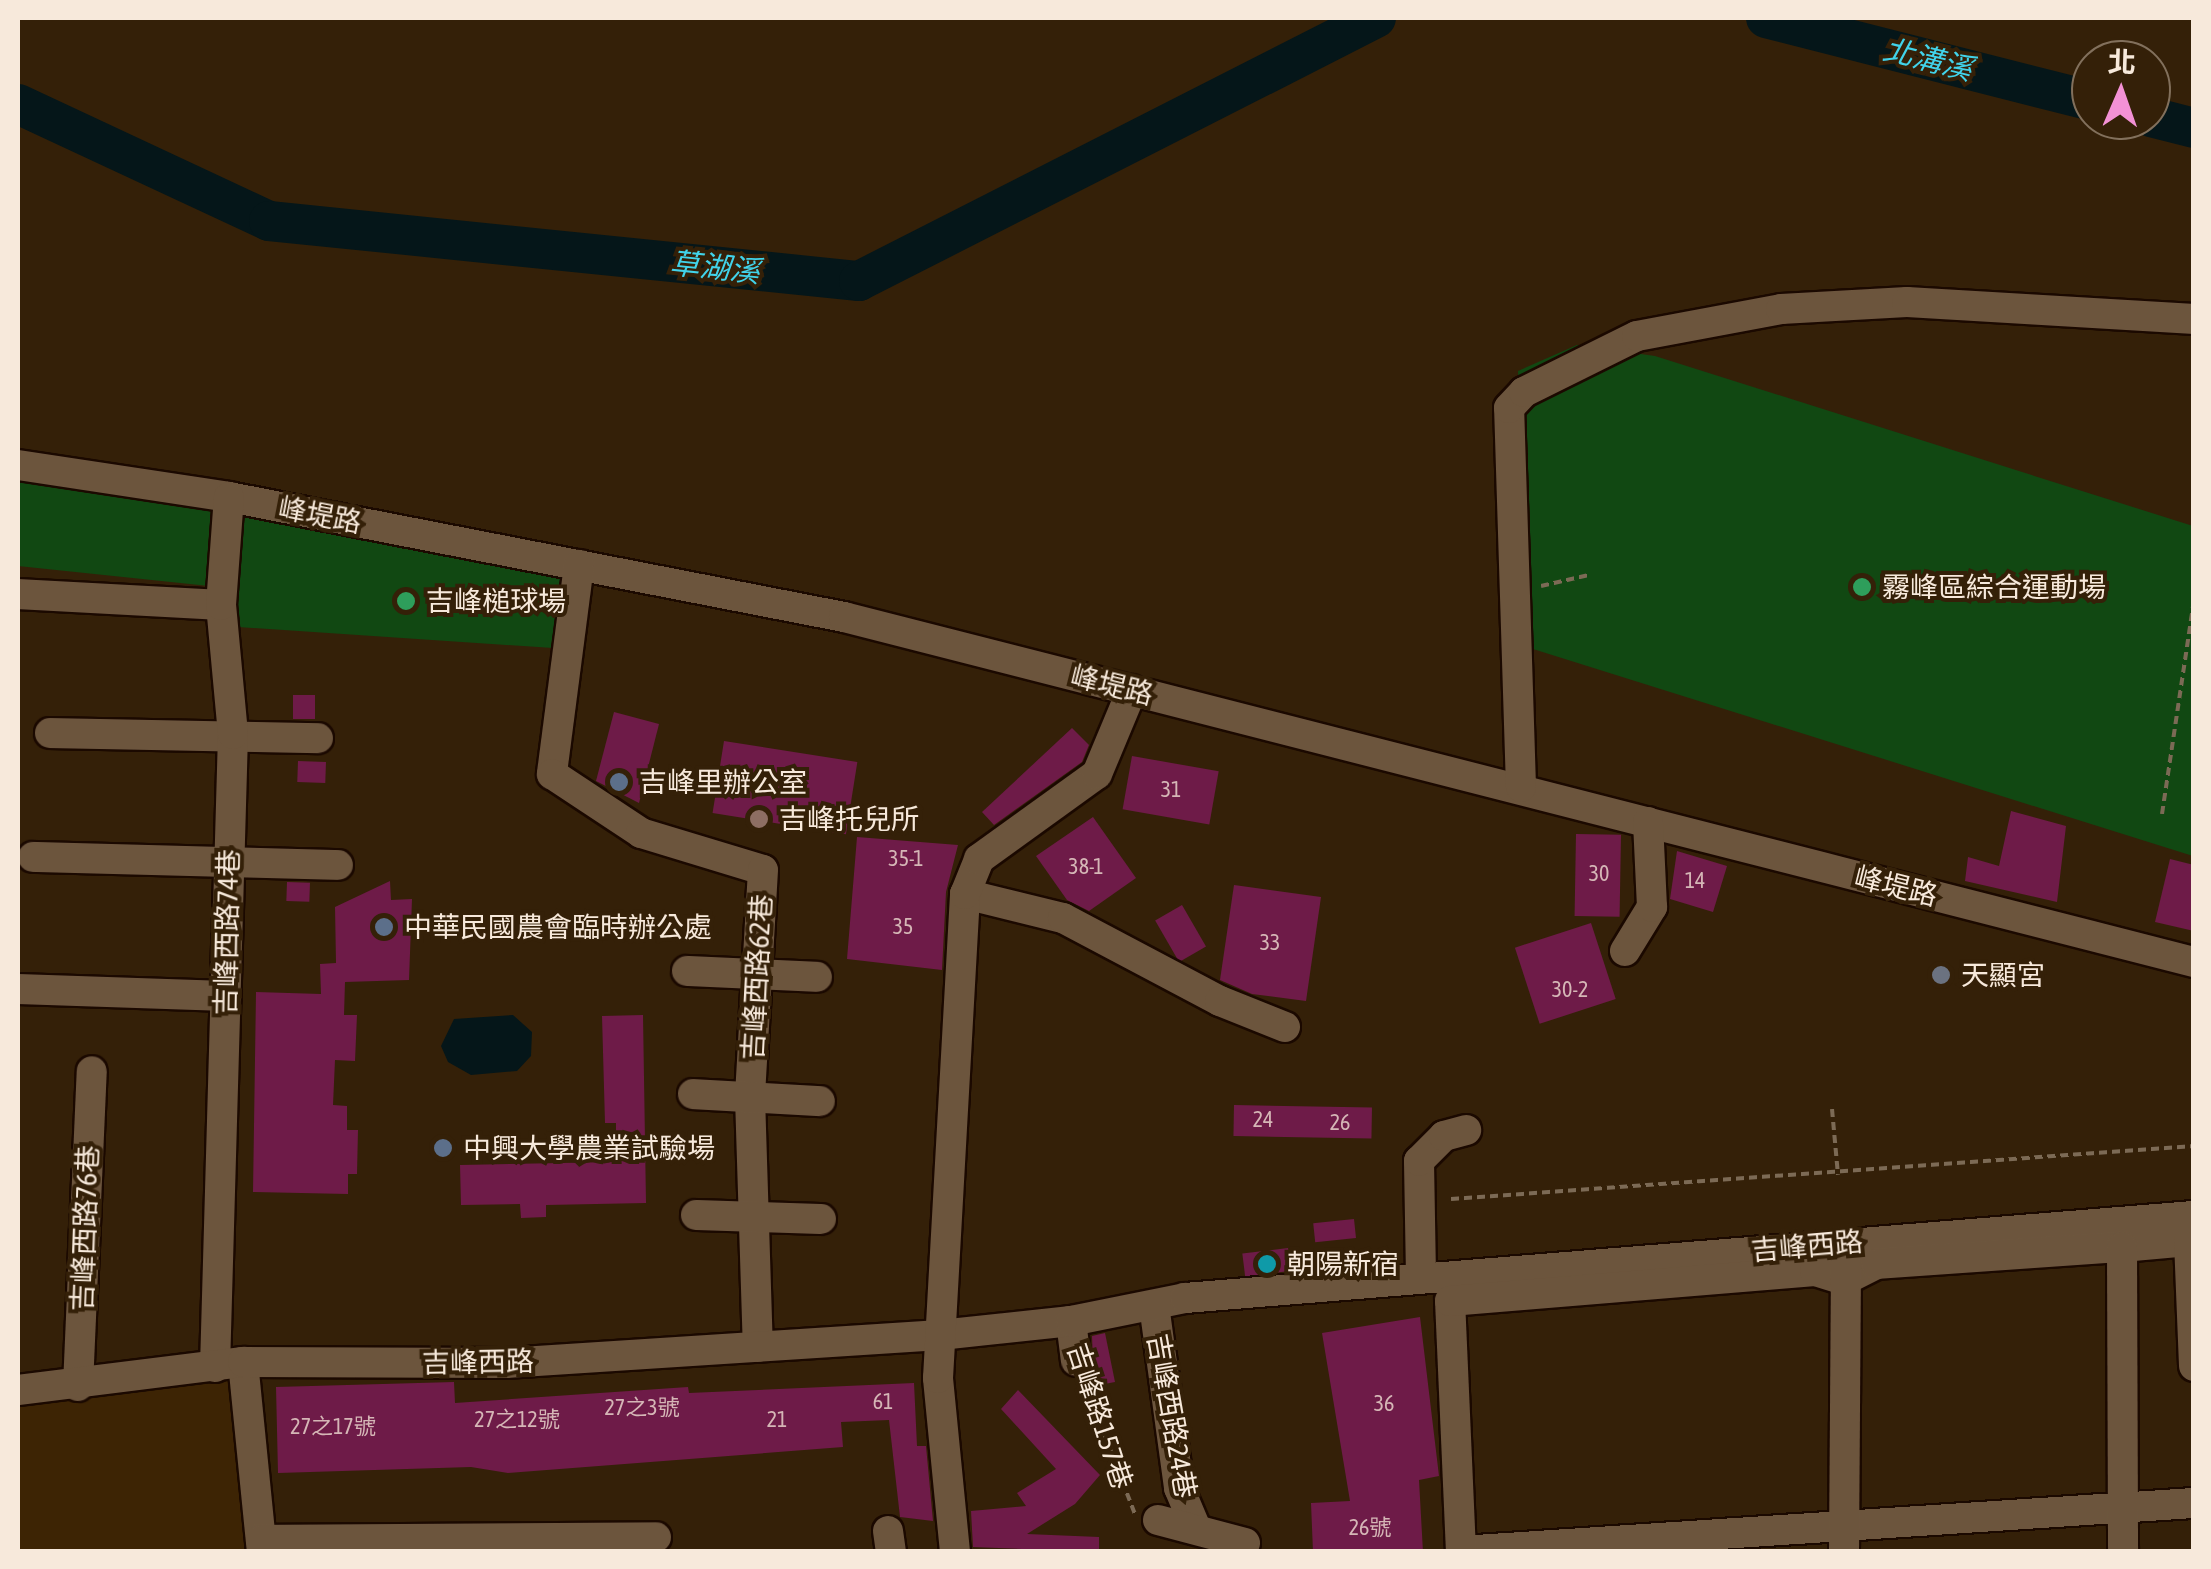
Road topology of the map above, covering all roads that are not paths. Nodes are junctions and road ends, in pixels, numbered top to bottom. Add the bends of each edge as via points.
1 (2194, 319) edge
2 (18, 465) edge
3 (229, 497) junction
4 (578, 565) junction
5 (18, 594) edge
6 (221, 606) junction
7 (1132, 690) junction
8 (50, 732) dead end
9 (233, 734) junction
10 (318, 738) dead end
11 (1521, 787) junction
12 (1648, 822) junction
13 (33, 857) dead end
14 (228, 858) junction
15 (338, 865) dead end
16 (965, 894) junction
17 (1624, 951) dead end
18 (2194, 962) edge
19 (686, 971) dead end
20 (757, 972) junction
21 (817, 977) dead end
22 (18, 989) edge
23 (226, 996) junction
24 (1285, 1026) dead end
25 (92, 1071) dead end
26 (692, 1094) dead end
27 (750, 1098) junction
28 (820, 1101) dead end
29 (1466, 1130) dead end
30 (696, 1215) dead end
31 (2194, 1216) edge
32 (751, 1218) junction
33 (821, 1219) dead end
34 (1846, 1243) junction
35 (2122, 1247) junction
36 (1421, 1276) junction
37 (1845, 1280) junction
38 (1154, 1305) junction
39 (1071, 1321) junction
40 (940, 1335) junction
41 (758, 1348) junction
42 (1076, 1361) road end
43 (229, 1364) junction
44 (2194, 1366) edge
45 (78, 1386) junction
46 (18, 1390) edge
47 (2194, 1503) edge
48 (2125, 1506) junction
49 (1158, 1520) road end
50 (1194, 1526) junction
51 (656, 1537) dead end
52 (1844, 1539) edge
53 (1246, 1543) dead end
54 (261, 1546) edge
55 (1460, 1551) edge
56 (955, 1552) edge
57 (2123, 1552) edge

1 - 11 street via 1906,302 1781,309 1636,336 1524,392 1509,408
2 - 3 street, 峰堤路
3 - 4 street, 峰堤路
3 - 6 street, 吉峰西路74巷
4 - 7 street, 峰堤路 via 844,617
4 - 20 street, 吉峰西路62巷 via 552,774 641,834 763,870
5 - 6 street
6 - 9 street, 吉峰西路74巷
7 - 11 street, 峰堤路
7 - 16 street via 1097,774 978,859
8 - 9 street
9 - 10 street
9 - 14 street, 吉峰西路74巷
11 - 12 street, 峰堤路
12 - 17 street via 1652,907
12 - 18 street, 峰堤路
13 - 14 street
14 - 15 street via 297,868
14 - 23 street, 吉峰西路74巷
16 - 24 street via 1064,918 1220,1001
16 - 40 street
19 - 20 street
20 - 21 street
20 - 27 street, 吉峰西路62巷
22 - 23 street
23 - 43 street, 吉峰西路74巷
25 - 45 street, 吉峰西路76巷
26 - 27 street
27 - 28 street
27 - 32 street, 吉峰西路62巷
29 - 36 street via 1444,1136 1419,1161
30 - 32 street
31 - 34 street, 吉峰西路
32 - 33 street
32 - 41 street, 吉峰西路62巷
34 - 36 street, 吉峰西路
34 - 37 street
35 - 37 street via 1876,1264
35 - 44 street via 2189,1241
35 - 48 street
36 - 38 street, 吉峰西路
37 - 52 street
37 - 55 street via 1815,1271 1450,1301
38 - 39 street, 吉峰西路
38 - 50 street, 吉峰西路24巷 via 1179,1488
39 - 40 street, 吉峰西路
39 - 42 street, 吉峰路157巷
40 - 41 street, 吉峰西路
40 - 56 street
41 - 43 street, 吉峰西路 via 506,1363
43 - 45 street, 吉峰西路
43 - 54 street, 吉峰西路74巷
45 - 46 street, 吉峰西路
47 - 48 street
48 - 52 street
48 - 57 street
49 - 50 street, 吉峰路157巷
50 - 53 street, 吉峰路157巷
51 - 54 street
52 - 55 street

